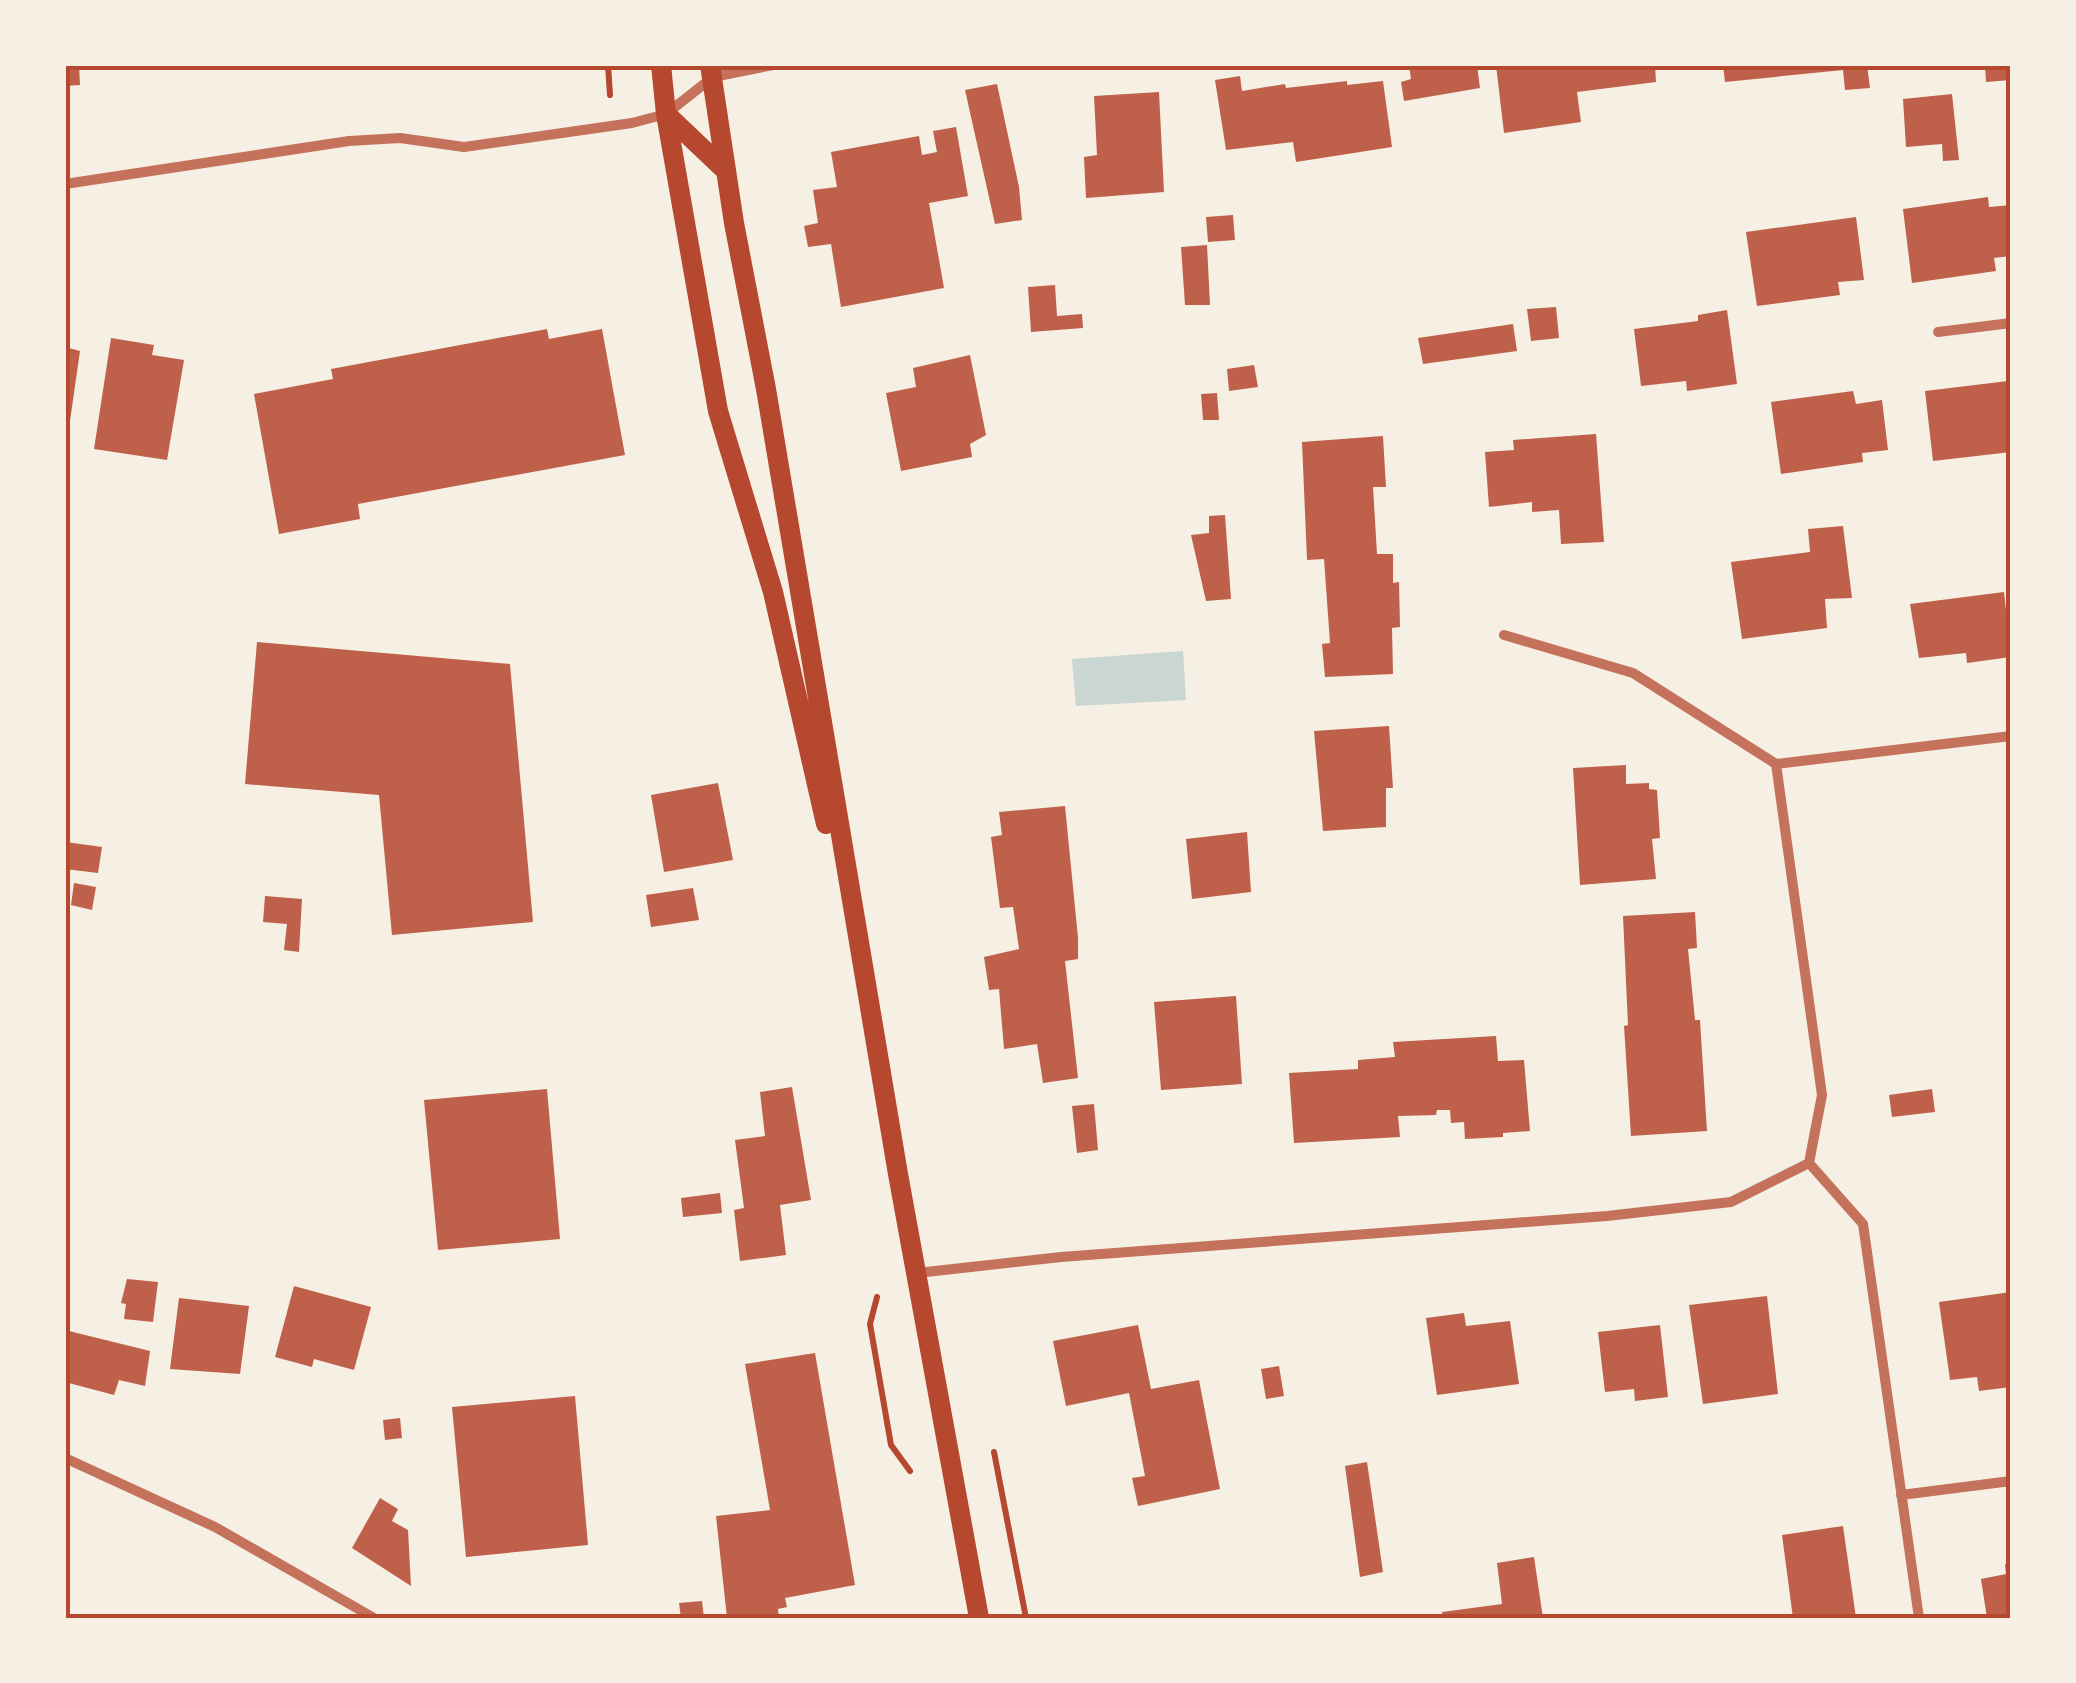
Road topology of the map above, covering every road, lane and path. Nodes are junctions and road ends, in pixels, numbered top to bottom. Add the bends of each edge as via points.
1 (661, 65) edge
2 (773, 65) edge
3 (712, 71) edge
4 (666, 114) junction
5 (725, 170) junction
6 (65, 184) edge
7 (2011, 322) edge
8 (1938, 332) dead end
9 (1504, 635) dead end
10 (2011, 736) edge
11 (1776, 764) junction
12 (875, 1040) junction
13 (1809, 1164) junction
14 (918, 1274) junction
15 (879, 1290) dead end
16 (65, 1458) edge
17 (911, 1472) dead end
18 (2011, 1480) edge
19 (1901, 1495) junction
20 (374, 1618) edge
21 (979, 1618) edge
22 (1919, 1618) edge

1 - 4 main road
2 - 3 street
3 - 4 street
3 - 5 main road
4 - 5 main road
4 - 6 street via 464,147 400,138 349,141
4 - 12 main road via 718,411 773,592
5 - 12 main road
7 - 8 street
9 - 11 street via 1633,673
10 - 11 street
11 - 13 street via 1822,1095
12 - 14 main road
13 - 14 street via 1731,1202
13 - 19 street via 1863,1224
14 - 21 main road
15 - 17 path via 870,1324 890,1445
16 - 20 street via 215,1527
18 - 19 street
19 - 22 street

